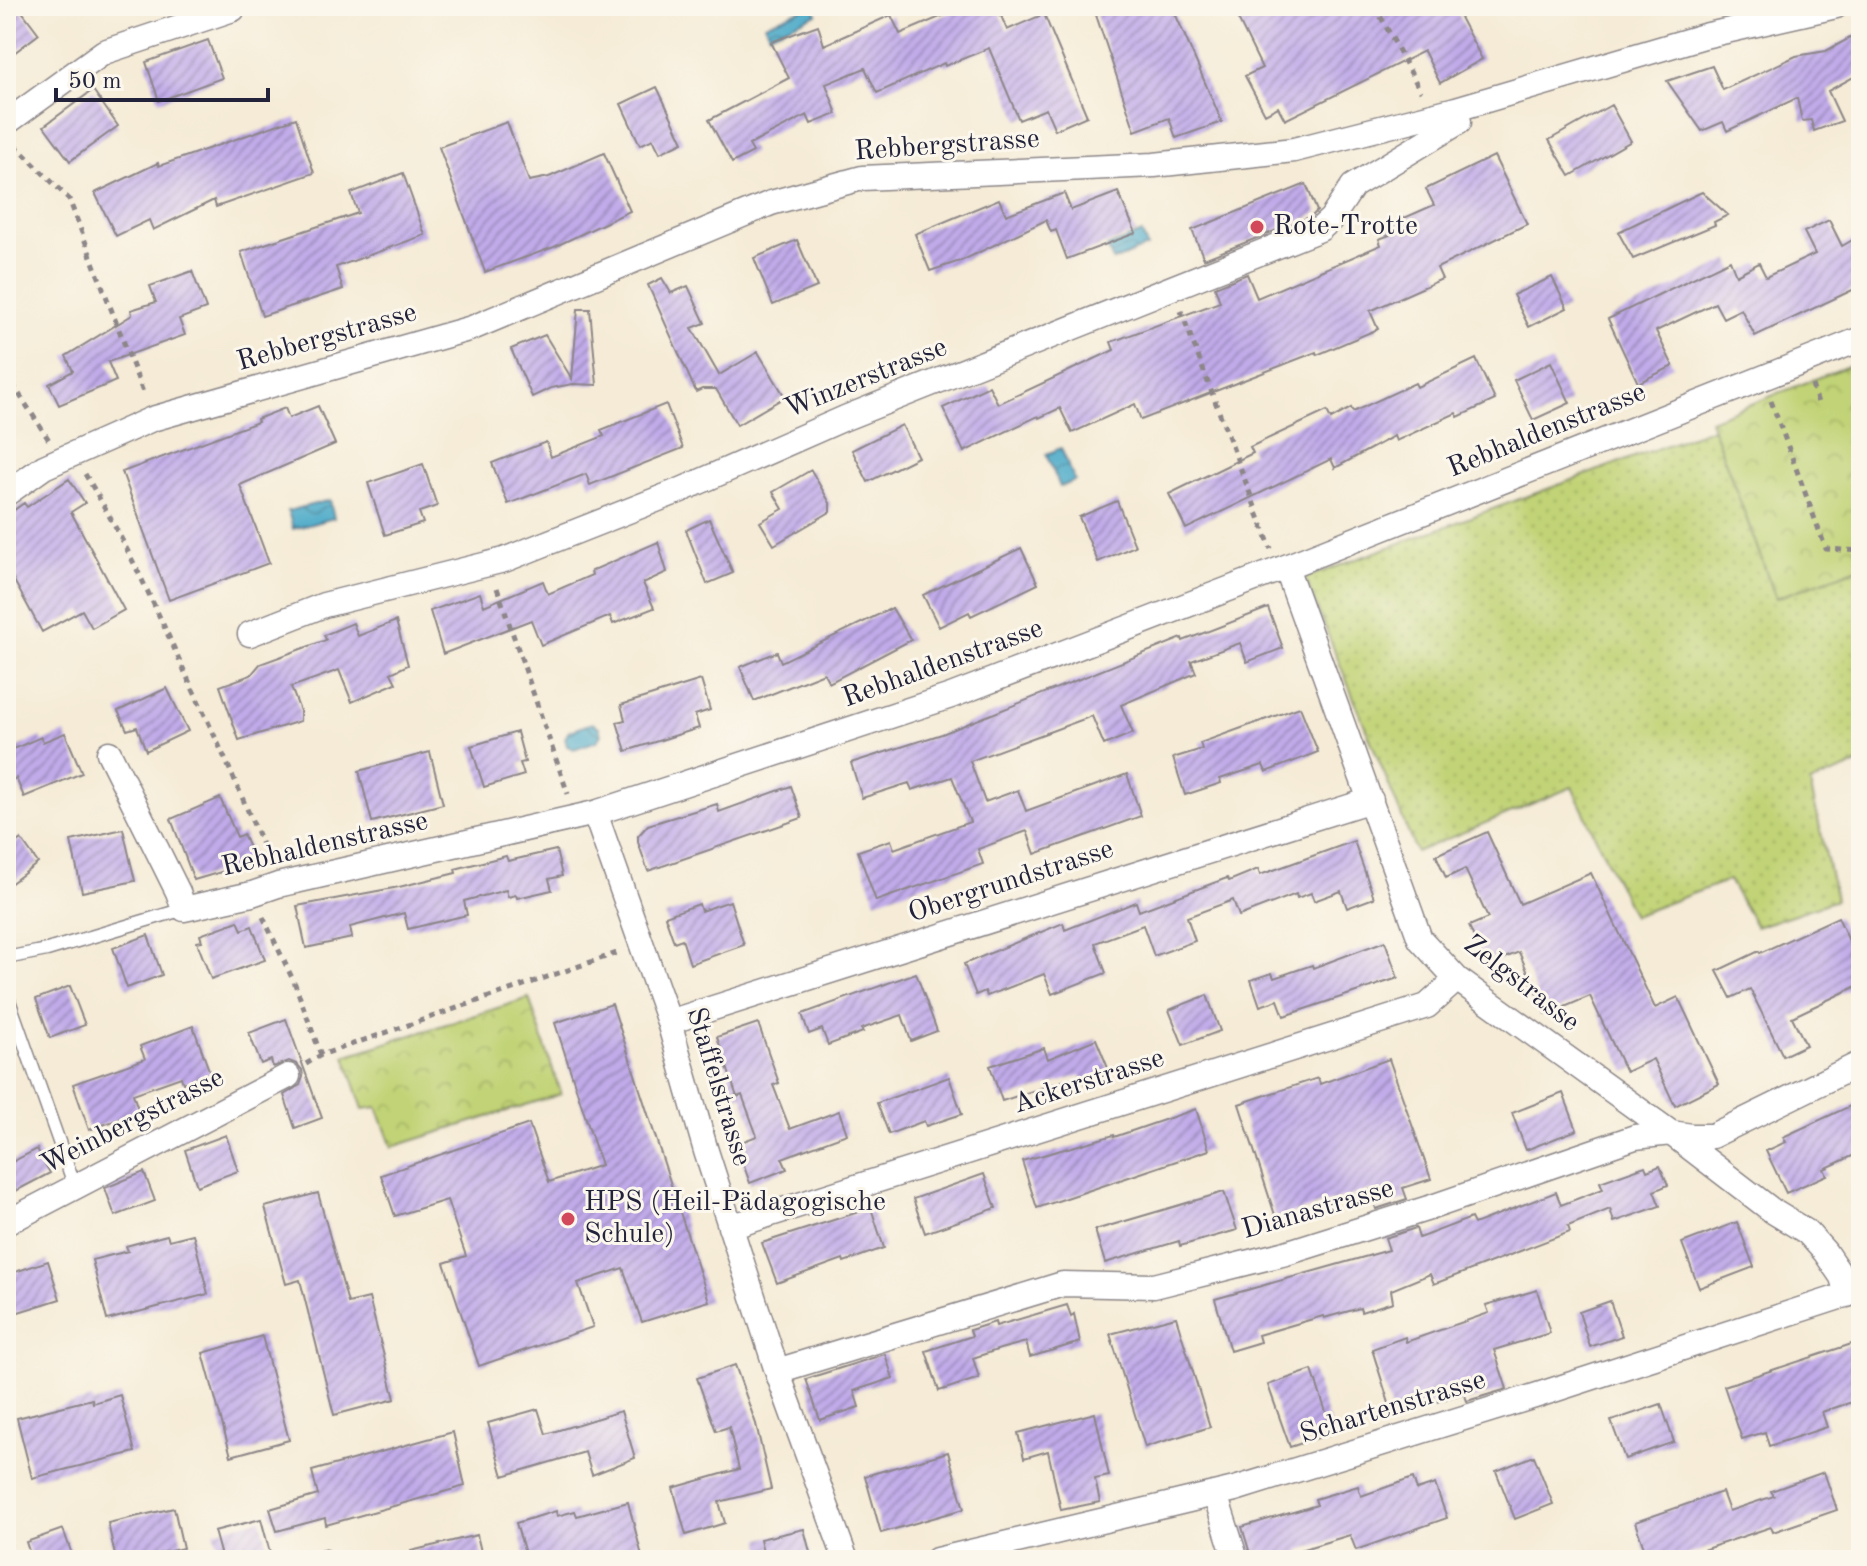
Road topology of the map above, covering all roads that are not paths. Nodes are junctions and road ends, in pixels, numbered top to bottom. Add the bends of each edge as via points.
1 (1836, 6) edge
2 (233, 9) dead end
3 (1444, 111) junction
4 (6, 123) edge
5 (1861, 339) edge
6 (6, 494) edge
7 (1282, 568) junction
8 (250, 634) dead end
9 (109, 753) dead end
10 (1371, 800) junction
11 (586, 815) junction
12 (184, 909) junction
13 (6, 958) edge
14 (1457, 979) junction
15 (6, 992) edge
16 (669, 1022) junction
17 (1861, 1063) edge
18 (288, 1076) road end
19 (1671, 1133) junction
20 (75, 1187) junction
21 (6, 1223) edge
22 (730, 1227) junction
23 (1854, 1293) edge
24 (777, 1371) junction
25 (1215, 1494) junction
26 (307, 1560) edge
27 (327, 1560) edge
28 (846, 1560) edge
29 (937, 1560) edge
30 (1236, 1560) edge

1 - 3 street, Rebbergstrasse via 1704,36
2 - 4 street via 104,52
3 - 6 street, Rebbergstrasse via 1294,150 1154,165 862,178 771,203 472,328 152,419 61,458
3 - 8 street, Winzerstrasse via 1459,122 1353,186 1320,229 489,564 324,605
5 - 7 street, Rebhaldenstrasse
7 - 10 street, Zelgstrasse
7 - 11 street, Rebhaldenstrasse via 951,696
9 - 12 street
10 - 14 street, Zelgstrasse via 1420,939
10 - 16 street, Obergrundstrasse
11 - 12 street, Rebhaldenstrasse
11 - 16 street, Staffelstrasse
12 - 13 lane
14 - 19 street, Zelgstrasse
14 - 22 street, Ackerstrasse via 1427,1006
15 - 20 lane
16 - 22 street, Staffelstrasse
17 - 19 street, Dianastrasse via 1712,1136
18 - 20 street, Weinbergstrasse
19 - 23 street, Zelgstrasse via 1807,1232
19 - 24 street, Dianastrasse via 1635,1137 1286,1253 1154,1286 1063,1284
20 - 21 street, Weinbergstrasse
22 - 24 street, Staffelstrasse
23 - 25 street, Schartenstrasse
24 - 28 street, Staffelstrasse
25 - 29 street, Schartenstrasse
25 - 30 street
26 - 27 lane

